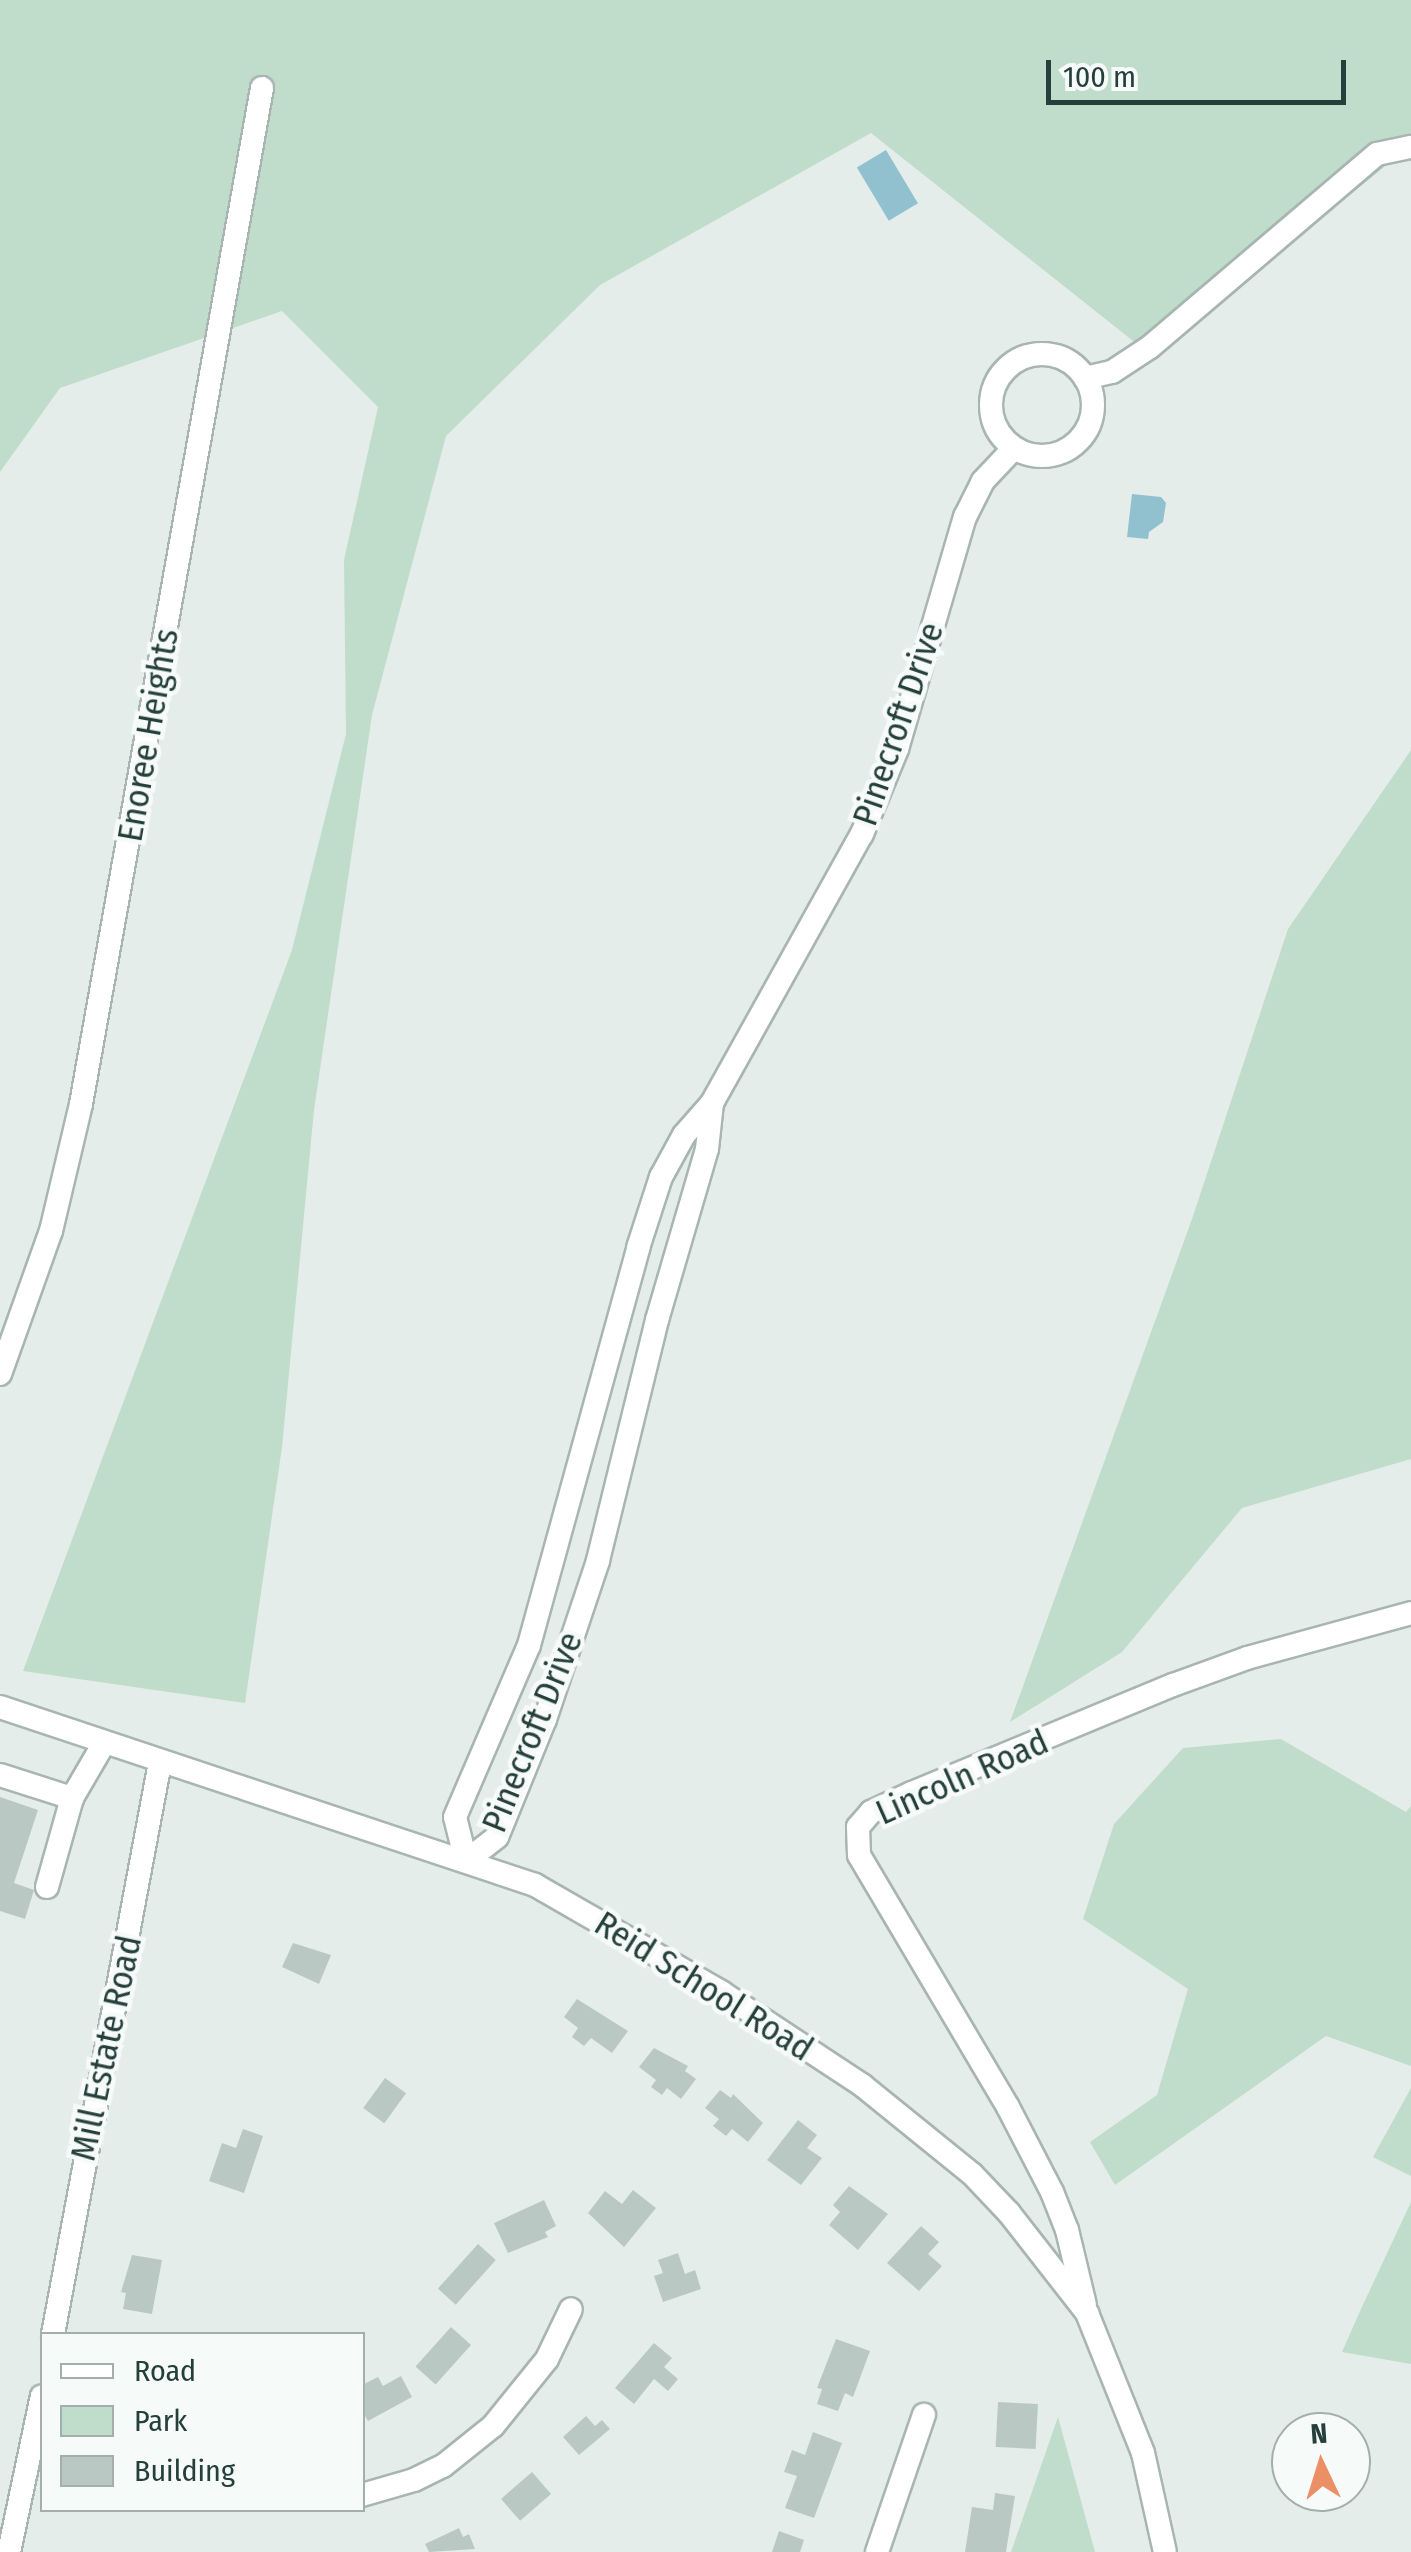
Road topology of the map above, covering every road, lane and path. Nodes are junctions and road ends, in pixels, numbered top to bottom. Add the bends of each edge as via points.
1 (262, 88) dead end
2 (1411, 147) edge
3 (1085, 378) junction
4 (1014, 448) junction
5 (712, 1103) junction
6 (0, 1374) edge
7 (1411, 1614) edge
8 (0, 1708) edge
9 (104, 1742) junction
10 (160, 1762) junction
11 (0, 1775) edge
12 (72, 1798) junction
13 (466, 1860) junction
14 (46, 1886) dead end
15 (571, 2309) dead end
16 (1087, 2313) junction
17 (53, 2332) edge
18 (924, 2414) dead end
19 (40, 2424) edge
20 (37, 2465) edge
21 (365, 2495) edge
22 (8, 2552) edge
23 (877, 2552) edge
24 (1165, 2552) edge

1 - 6 street, Enoree Heights via 81,1104 51,1231
2 - 3 street via 1376,154 1150,347 1112,372
3 - 4 street via 1092,412 1077,442 1046,456
3 - 4 street via 1070,362 1048,354 1006,368 991,410 998,432
4 - 5 street, Pinecroft Drive via 983,481 966,517 875,805
5 - 13 street, Pinecroft Drive via 708,1149 657,1320 598,1561 497,1837
5 - 13 street, Pinecroft Drive via 661,1177 530,1645 455,1817
7 - 16 street, Lincoln Road via 1173,1685 912,1793 870,1812 858,1827 859,1855 1052,2192
8 - 9 street, Reid School Road
9 - 10 street, Reid School Road
9 - 12 street
10 - 13 street, Reid School Road
10 - 17 street, Mill Estate Road
11 - 12 street
12 - 14 street
13 - 16 street, Reid School Road via 536,1885 614,1927 862,2085 972,2174
15 - 21 street via 547,2359 493,2426 443,2466
16 - 24 street, Reid School Road via 1143,2453
18 - 23 street
19 - 20 street
20 - 22 street

